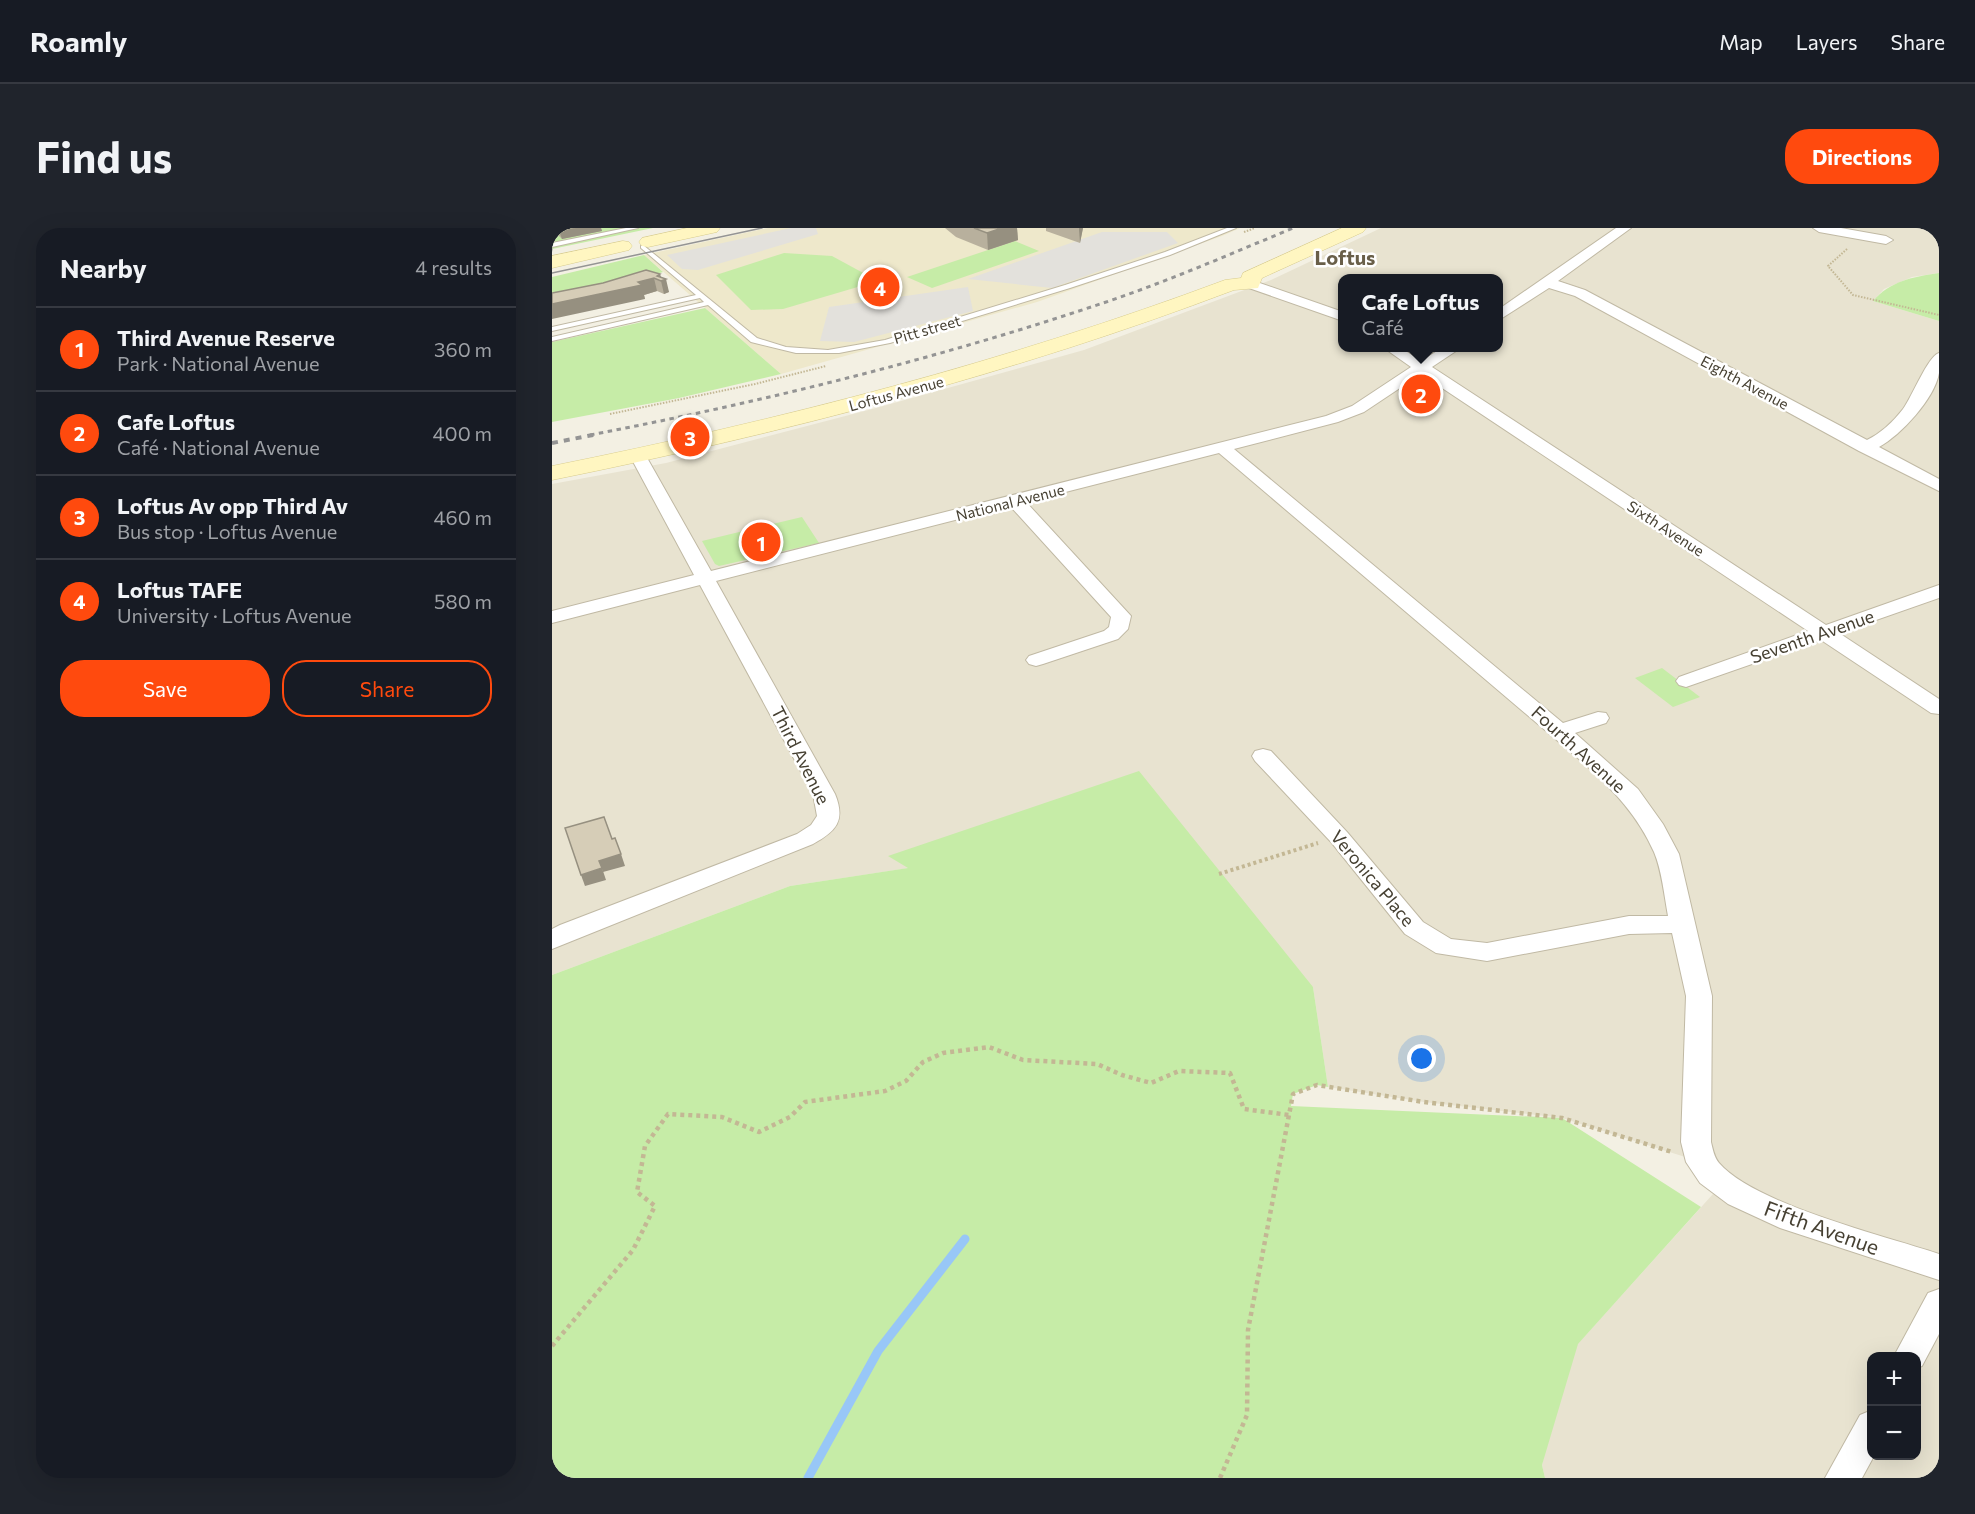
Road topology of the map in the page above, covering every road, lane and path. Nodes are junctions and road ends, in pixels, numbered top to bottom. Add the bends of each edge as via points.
1 (711, 228) edge
2 (1233, 228) edge
3 (1625, 228) edge
4 (1819, 228) edge
5 (1344, 231) edge
6 (1860, 236) junction
7 (642, 239) edge
8 (1886, 240) dead end
9 (552, 245) edge
10 (552, 262) edge
11 (1244, 282) junction
12 (1548, 284) junction
13 (701, 296) junction
14 (710, 303) junction
15 (1503, 313) edge
16 (1338, 314) edge
17 (1939, 315) edge
18 (552, 329) edge
19 (552, 339) edge
20 (1398, 352) edge
21 (1445, 352) edge
22 (1939, 358) edge
23 (1422, 367) junction
24 (1865, 447) junction
25 (1223, 448) junction
26 (638, 456) junction
27 (552, 473) edge
28 (1939, 486) edge
29 (1015, 501) junction
30 (707, 578) junction
31 (1939, 591) edge
32 (552, 617) edge
33 (1825, 633) junction
34 (1036, 660) dead end
35 (1686, 681) dead end
36 (1939, 708) edge
37 (1598, 718) dead end
38 (1560, 731) junction
39 (1263, 756) dead end
40 (1338, 837) junction
41 (1219, 874) dead end
42 (1684, 924) junction
43 (552, 940) edge
44 (1289, 1115) junction
45 (1706, 1168) junction
46 (1939, 1267) edge
47 (1939, 1303) edge
48 (552, 1346) edge
49 (1912, 1352) edge
50 (1867, 1435) edge
51 (1220, 1478) edge
52 (1843, 1478) edge

1 - 7 street
2 - 14 lane, Pitt street via 1104,276 839,351 775,348 754,340
3 - 12 street
4 - 6 street
5 - 11 street, Loftus Avenue
6 - 8 street
6 - 17 path via 1828,266 1853,295
7 - 9 lane
7 - 10 street
7 - 13 lane, Pitt street
11 - 16 street
11 - 26 street, Loftus Avenue via 973,372
12 - 15 street
12 - 24 street, Eighth Avenue via 1580,293
13 - 14 lane, Pitt street
13 - 18 lane
14 - 19 lane
20 - 23 street, Sixth Avenue
21 - 23 street, National Avenue
22 - 24 street via 1908,412 1883,439
23 - 25 street, National Avenue via 1358,409
23 - 33 street, Sixth Avenue
24 - 28 street, Eighth Avenue
25 - 29 street, National Avenue
25 - 38 street, Fourth Avenue
26 - 27 street, Loftus Avenue
26 - 30 street, Third Avenue
29 - 30 street, National Avenue
29 - 34 street via 1121,615 1118,629 1111,635
30 - 32 street, National Avenue
30 - 43 street, Third Avenue via 824,794 830,817 805,839
31 - 33 street, Seventh Avenue
33 - 35 street, Seventh Avenue
33 - 36 street, Sixth Avenue
37 - 38 street
38 - 42 street, Fourth Avenue via 1630,794 1651,824 1666,854
39 - 40 street, Veronica Place
40 - 41 path
40 - 42 street, Veronica Place via 1414,928 1445,947 1487,952 1629,925
42 - 45 street, Fourth Avenue via 1699,996 1696,1142
44 - 45 path via 1293,1094 1317,1085 1562,1118
44 - 48 path via 1244,1108 1230,1073 1179,1071 1151,1083 1098,1064 1023,1060 989,1047 944,1053 923,1062 906,1081 885,1091 805,1102 789,1117 759,1132 722,1117 668,1114 645,1146 637,1192 655,1206 633,1250
44 - 51 path via 1248,1330 1246,1414
45 - 46 street, Fifth Avenue via 1738,1195 1791,1219
47 - 49 street
50 - 52 street

